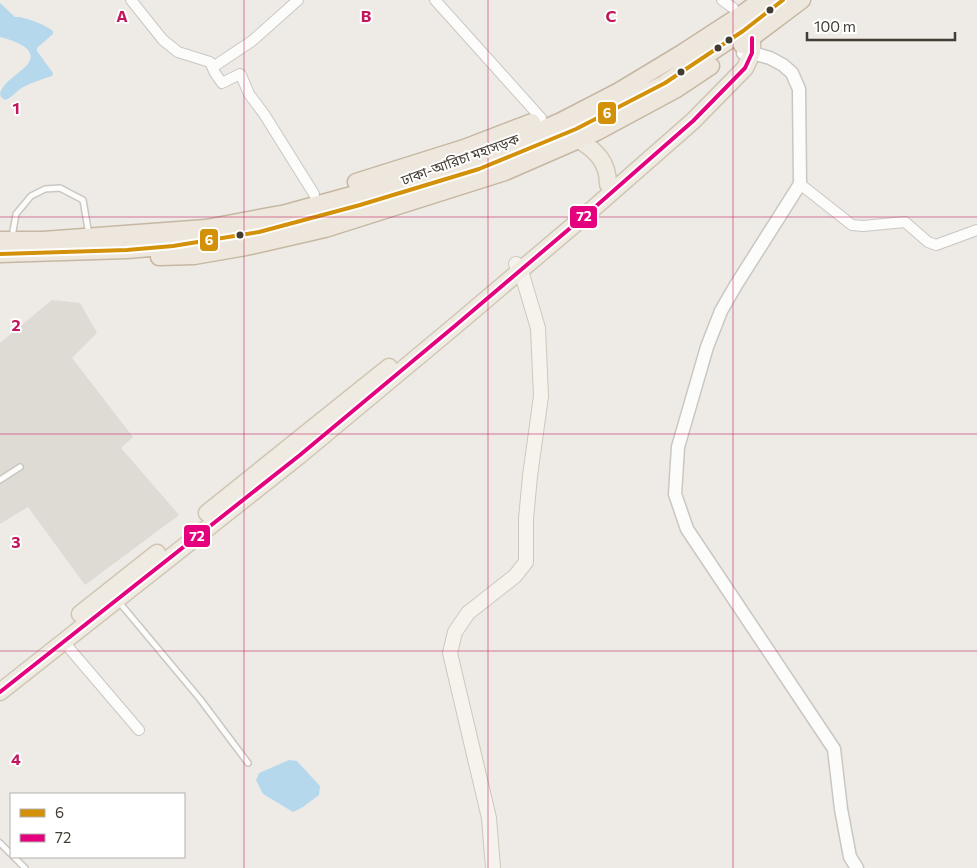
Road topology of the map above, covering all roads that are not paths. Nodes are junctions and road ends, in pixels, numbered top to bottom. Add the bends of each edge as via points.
1 (131, 0) edge
2 (298, 0) edge
3 (435, 0) edge
4 (761, 0) edge
5 (783, 0) edge
6 (802, 0) edge
7 (733, 3) edge
8 (748, 47) junction
9 (211, 64) junction
10 (541, 118) junction
11 (579, 140) junction
12 (608, 184) junction
13 (800, 184) junction
14 (314, 194) junction
15 (977, 230) edge
16 (89, 237) junction
17 (6, 240) edge
18 (128, 242) junction
19 (0, 254) edge
20 (518, 268) junction
21 (20, 467) dead end
22 (0, 480) edge
23 (117, 599) junction
24 (64, 641) junction
25 (0, 678) edge
26 (0, 692) edge
27 (139, 730) dead end
28 (248, 764) dead end
29 (0, 843) edge
30 (10, 854) edge
31 (14, 858) edge
32 (25, 868) edge
33 (493, 868) edge
34 (857, 868) edge

1 - 9 street via 162,40 178,52
2 - 9 street via 232,56
3 - 10 street
4 - 18 highway, ঢাকা-আরিচা মহাসড়ক via 619,91 483,155 286,213
5 - 18 highway, ঢাকা-আরিচা মহাসড়ক via 665,83 576,128 479,169 259,232 173,246
6 - 8 highway
7 - 10 highway via 686,40 629,75
8 - 11 highway
8 - 12 main road via 738,63 688,115
8 - 13 street via 792,73 799,89
8 - 20 main road via 745,68 693,121
9 - 14 street via 222,83 241,75 249,94
10 - 14 highway via 437,157
11 - 12 main road via 591,147 608,171
11 - 18 highway via 505,172 325,229 246,247 194,256 154,257
12 - 20 main road
13 - 15 street via 852,225 905,222 936,245
13 - 34 street via 736,285 710,338 678,447 676,494 687,529 834,749 850,857
14 - 18 highway via 249,210 156,224
16 - 17 highway
16 - 17 lane via 84,200 60,188 45,189 31,196 16,214
16 - 18 highway
18 - 19 highway, ঢাকা-আরিচা মহাসড়ক
20 - 23 main road via 300,455
20 - 25 main road
20 - 33 main road via 538,328 541,396 526,519 526,562 515,576 468,613 455,632 450,653 488,818
21 - 22 lane
23 - 24 main road
23 - 28 lane via 200,699
24 - 26 main road
24 - 27 street
29 - 30 lane
31 - 32 lane

